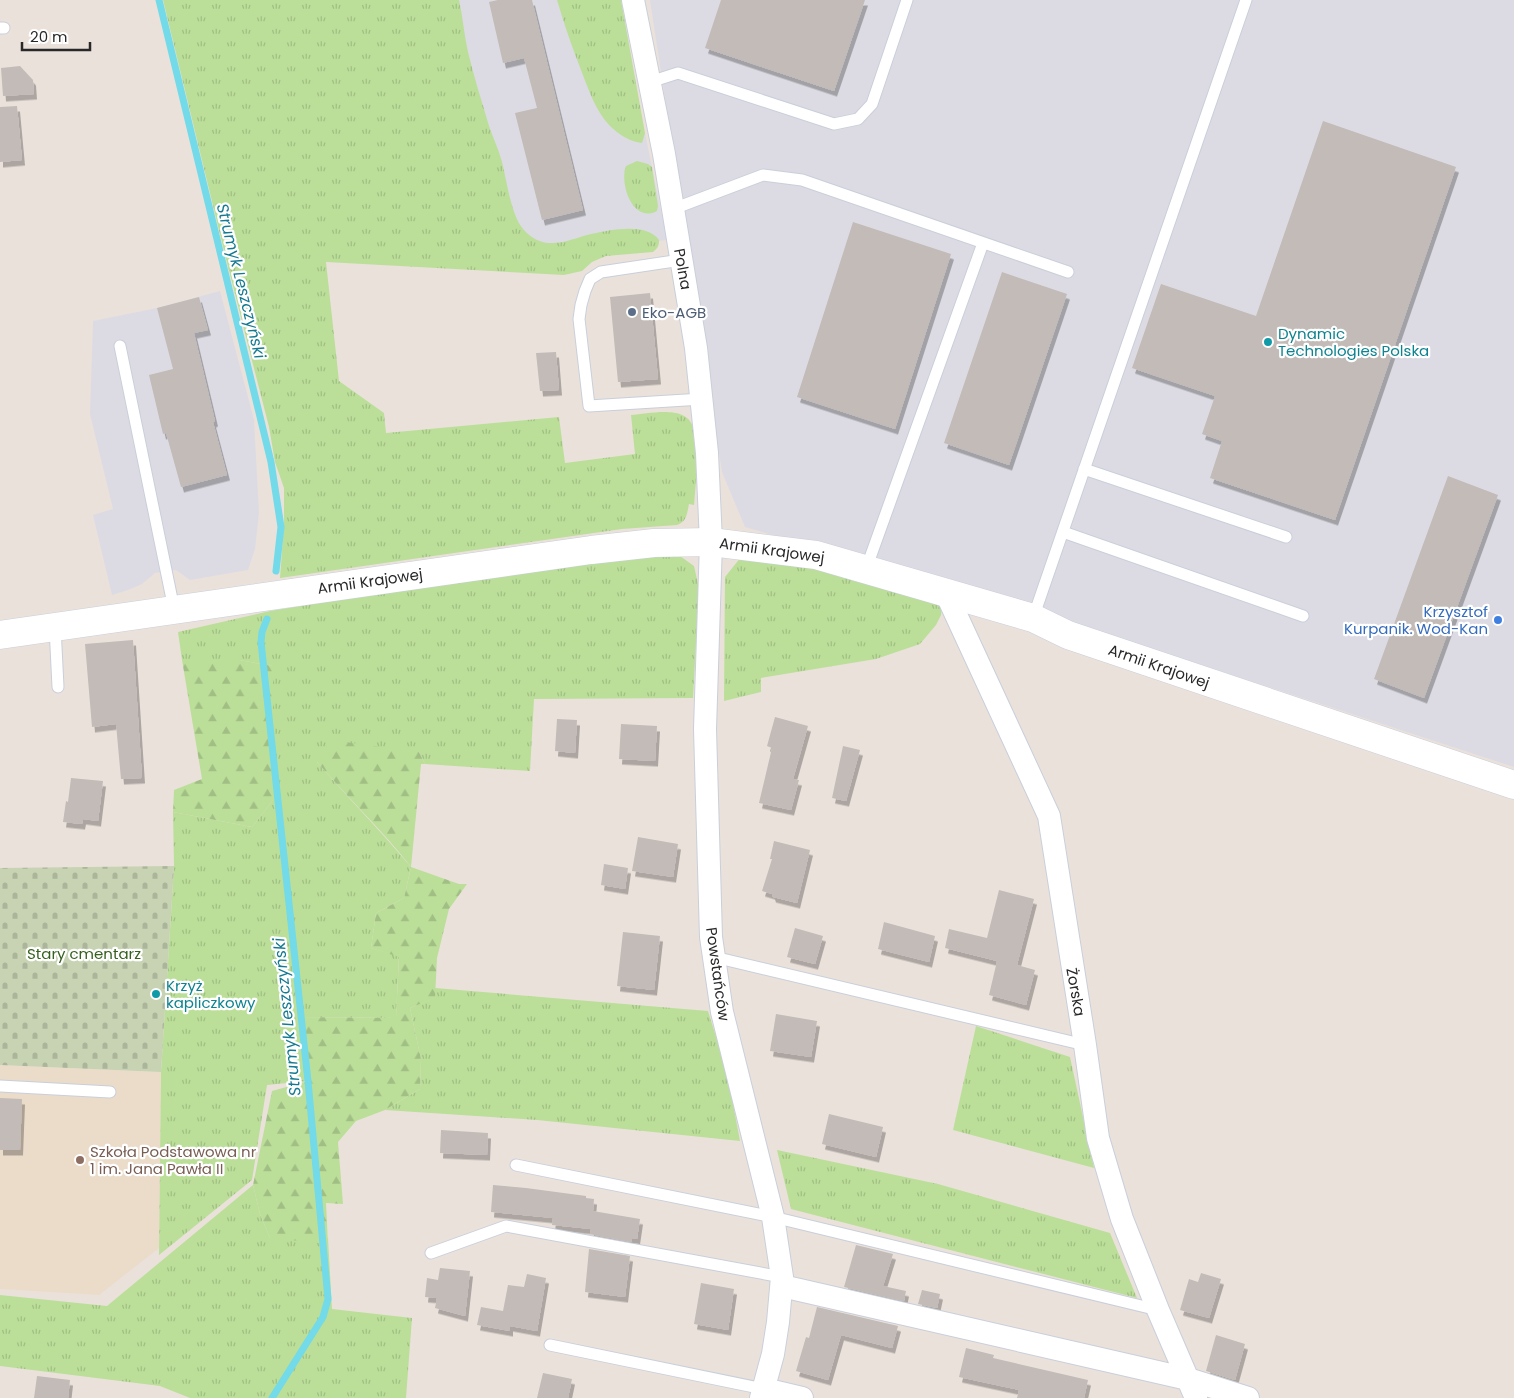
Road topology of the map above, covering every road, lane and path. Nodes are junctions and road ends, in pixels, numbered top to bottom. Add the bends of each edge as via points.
1 (633, 0) edge
2 (908, 0) edge
3 (1246, 0) edge
4 (650, 82) junction
5 (673, 209) junction
6 (984, 243) junction
7 (681, 260) junction
8 (1068, 272) dead end
9 (120, 346) dead end
10 (702, 399) junction
11 (1084, 469) junction
12 (1063, 532) junction
13 (1286, 537) dead end
14 (711, 542) junction
15 (866, 569) junction
16 (945, 591) junction
17 (174, 609) junction
18 (1304, 616) dead end
19 (1033, 618) junction
20 (54, 627) junction
21 (0, 635) edge
22 (58, 687) dead end
23 (1514, 785) edge
24 (714, 957) junction
25 (1086, 1045) junction
26 (0, 1086) edge
27 (110, 1092) dead end
28 (516, 1166) dead end
29 (773, 1217) junction
30 (431, 1253) dead end
31 (782, 1282) junction
32 (1158, 1310) junction
33 (550, 1345) dead end
34 (1192, 1389) edge
35 (763, 1393) edge
36 (802, 1398) edge
37 (1248, 1398) edge

1 - 4 street, Polna
2 - 4 lane via 872,104 858,119 834,124 678,73
3 - 11 lane
4 - 5 street, Polna
5 - 6 lane via 763,175 802,180
5 - 7 street, Polna
6 - 8 lane
6 - 15 lane
7 - 10 street, Polna
7 - 10 lane via 600,272 590,279 580,305 589,406
9 - 17 lane
10 - 14 street, Polna
11 - 12 lane
11 - 13 lane
12 - 18 lane
12 - 19 lane
14 - 15 street, Armii Krajowej via 816,555
14 - 17 street, Armii Krajowej via 654,543 591,550
14 - 24 street, Powstańców via 705,729
15 - 16 street, Armii Krajowej
16 - 19 street, Armii Krajowej
16 - 25 street, Żorska via 1049,816
17 - 20 street, Armii Krajowej
19 - 23 street, Armii Krajowej via 1068,635
20 - 21 street, Armii Krajowej
20 - 22 lane
24 - 25 lane
24 - 29 street, Powstańców via 722,1012
25 - 32 street, Żorska via 1098,1138 1122,1219
26 - 27 lane
28 - 29 lane
29 - 31 street, Powstańców
29 - 32 lane
30 - 31 lane via 506,1226
31 - 34 street
31 - 35 street, Powstańców
32 - 34 street, Żorska
33 - 35 lane
34 - 37 street
35 - 36 street

